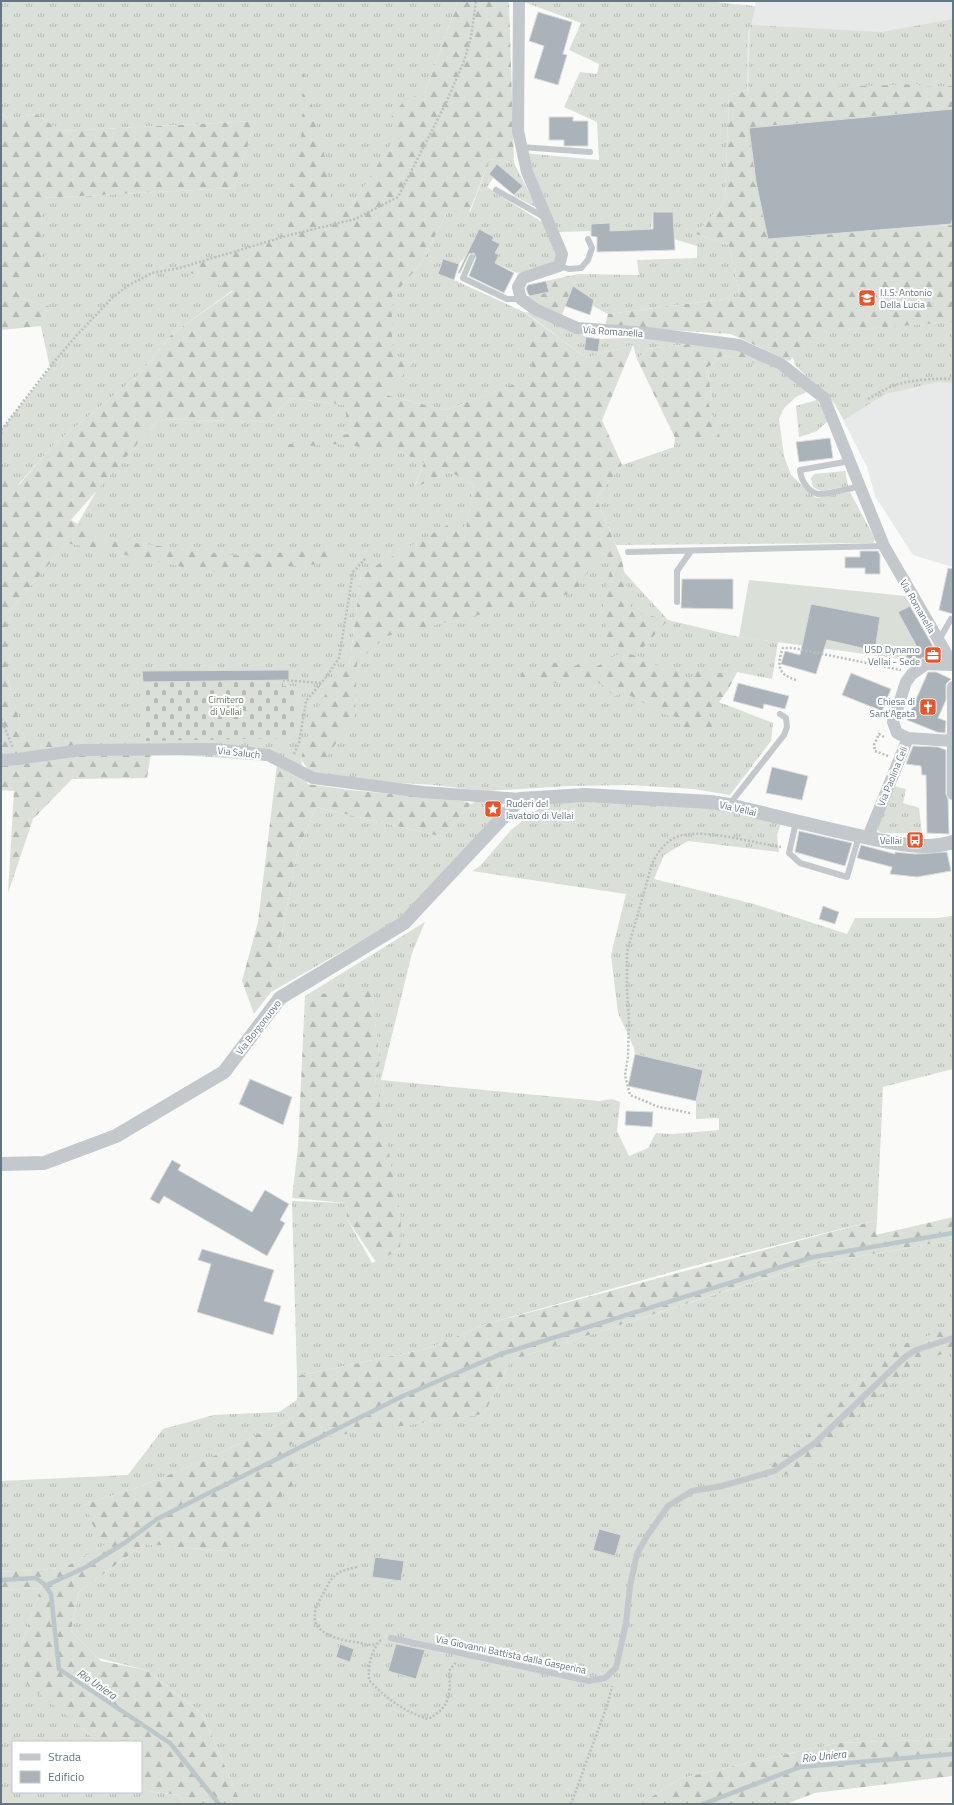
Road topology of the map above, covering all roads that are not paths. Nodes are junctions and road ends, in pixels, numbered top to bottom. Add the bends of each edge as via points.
1 (519, 1) edge
2 (521, 147) junction
3 (590, 152) dead end
4 (496, 190) dead end
5 (547, 218) junction
6 (588, 240) dead end
7 (472, 257) dead end
8 (558, 266) junction
9 (521, 299) junction
10 (850, 461) junction
11 (860, 486) junction
12 (884, 546) junction
13 (691, 551) junction
14 (628, 552) dead end
15 (677, 602) dead end
16 (951, 620) dead end
17 (939, 640) junction
18 (953, 665) edge
19 (953, 687) edge
20 (780, 714) dead end
21 (908, 738) junction
22 (953, 741) edge
23 (1, 760) edge
24 (953, 794) edge
25 (520, 799) junction
26 (729, 804) junction
27 (796, 822) junction
28 (863, 837) junction
29 (953, 842) edge
30 (1, 1164) edge
31 (953, 1338) edge
32 (391, 1638) road end

1 - 2 street via 518,131
2 - 3 lane
2 - 5 street via 527,172
4 - 5 lane
5 - 8 street via 562,254
6 - 8 lane via 592,248 588,260 581,268 569,270
7 - 9 lane via 463,278 507,299
8 - 9 street via 523,278 518,287
9 - 10 street, Via Romanella via 535,310 577,328 648,333 739,345 781,364 824,398
10 - 11 street, Via Romanella
10 - 11 lane via 800,470 801,477 807,487 819,494
11 - 12 street, Via Romanella
12 - 13 lane
12 - 17 street, Via Romanella
13 - 14 lane
13 - 15 lane via 677,570
16 - 17 lane
17 - 18 street, Via Romanella
18 - 21 street, Via Paolina Celi via 926,664 906,682 893,722 897,733
19 - 22 street
20 - 26 lane via 786,718 787,727 784,735
21 - 22 street
21 - 28 street, Via Paolina Celi
22 - 24 street
23 - 25 street, Via Saluch via 81,750 215,749 268,755 313,778 422,792
25 - 26 street, Via Vellai via 585,795
25 - 30 street, Via Borgonuovo via 404,923 280,998 224,1072 116,1136 44,1163
26 - 27 street, Via Vellai
27 - 28 street, Via Vellai
27 - 28 lane via 789,853 800,864 847,877
28 - 29 street, Via Vellai via 903,845
31 - 32 lane, Via Giovanni Battista dalla Gasperina via 916,1350 905,1357 815,1443 774,1471 692,1492 668,1506 637,1554 616,1668 605,1678 589,1681

